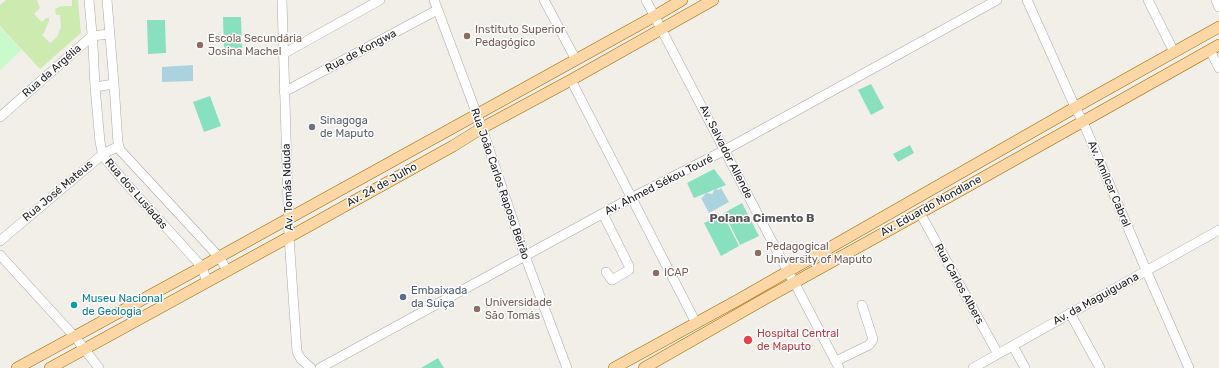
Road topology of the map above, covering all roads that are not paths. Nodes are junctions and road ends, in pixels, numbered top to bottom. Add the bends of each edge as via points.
1 (89, 0) edge
2 (107, 0) edge
3 (282, 0) edge
4 (380, 0) edge
5 (434, 0) edge
6 (544, 0) edge
7 (646, 0) edge
8 (682, 0) edge
9 (712, 0) edge
10 (997, 0) edge
11 (1027, 0) edge
12 (1148, 0) edge
13 (1216, 0) edge
14 (1219, 6) edge
15 (437, 10) junction
16 (655, 16) junction
17 (1219, 27) edge
18 (662, 29) junction
19 (110, 37) junction
20 (93, 41) junction
21 (1214, 48) edge
22 (1174, 52) junction
23 (283, 54) junction
24 (576, 60) junction
25 (1219, 68) edge
26 (571, 80) junction
27 (114, 84) junction
28 (95, 87) junction
29 (284, 92) junction
30 (1075, 107) junction
31 (477, 114) junction
32 (0, 117) edge
33 (1082, 122) junction
34 (482, 128) junction
35 (119, 146) junction
36 (725, 150) junction
37 (103, 154) junction
38 (632, 198) junction
39 (920, 213) junction
40 (603, 214) junction
41 (290, 218) junction
42 (1219, 230) edge
43 (290, 237) junction
44 (0, 240) edge
45 (0, 255) edge
46 (525, 256) junction
47 (219, 257) junction
48 (198, 264) junction
49 (227, 270) junction
50 (1146, 270) junction
51 (606, 272) dead end
52 (788, 272) junction
53 (207, 282) junction
54 (794, 282) junction
55 (862, 304) dead end
56 (1070, 313) junction
57 (696, 323) junction
58 (75, 337) junction
59 (1013, 346) junction
60 (85, 350) junction
61 (998, 354) junction
62 (838, 365) edge
63 (17, 368) edge
64 (50, 368) edge
65 (99, 368) edge
66 (311, 368) edge
67 (320, 368) edge
68 (567, 368) edge
69 (614, 368) edge
70 (644, 368) edge
71 (973, 368) edge
72 (1025, 368) edge
73 (1100, 368) edge
74 (1189, 368) edge

1 - 20 street, Rua dos Lusíadas
2 - 19 street, Rua dos Lusíadas
3 - 23 street, Av. Tomás Nduda
4 - 23 street
5 - 15 street, Rua João Carlos Raposo Beirão
6 - 24 street
7 - 16 street, Av. Salvador Allende
8 - 16 main road, Av. 24 de Julho
9 - 18 main road, Av. 24 de Julho
10 - 36 street, Av. Ahmed Sékou Touré
11 - 30 street, Av. Amílcar Cabral
12 - 22 street
13 - 14 street
15 - 29 street, Rua de Kongwa
15 - 31 street, Rua João Carlos Raposo Beirão
16 - 18 street, Av. Salvador Allende
16 - 24 main road, Av. 24 de Julho
17 - 22 main road, Av. Eduardo Mondlane
18 - 26 main road, Av. 24 de Julho
18 - 36 street, Av. Salvador Allende
19 - 20 street, Rua da Argélia
19 - 27 street, Rua dos Lusíadas
20 - 28 street, Rua dos Lusíadas
20 - 32 street, Rua da Argélia
21 - 25 street
21 - 33 main road, Av. Eduardo Mondlane
22 - 30 main road, Av. Eduardo Mondlane
23 - 29 street, Av. Tomás Nduda
24 - 31 main road, Av. 24 de Julho
26 - 34 main road, Av. 24 de Julho
26 - 38 street
27 - 28 street
27 - 35 street, Rua dos Lusíadas
28 - 37 street, Rua dos Lusíadas
29 - 41 street, Av. Tomás Nduda
30 - 33 street, Av. Amílcar Cabral
30 - 52 main road, Av. Eduardo Mondlane
31 - 34 street, Rua João Carlos Raposo Beirão
31 - 41 main road, Av. 24 de Julho
33 - 39 main road, Av. Eduardo Mondlane
33 - 50 street, Av. Amílcar Cabral
34 - 43 main road, Av. 24 de Julho
34 - 46 street, Rua João Carlos Raposo Beirão
35 - 37 street, Rua José Mateus
35 - 47 street, Rua dos Lusíadas
36 - 38 street, Av. Ahmed Sékou Touré
36 - 52 street, Av. Salvador Allende
37 - 44 street, Rua José Mateus
37 - 48 street, Rua dos Lusíadas
38 - 40 street, Av. Ahmed Sékou Touré
38 - 57 street
39 - 54 main road, Av. Eduardo Mondlane
39 - 61 street, Rua Carlos Albers
40 - 46 street, Av. Ahmed Sékou Touré
40 - 51 street via 629,266 629,270 612,280
41 - 43 street, Av. Tomás Nduda
41 - 47 main road, Av. 24 de Julho
42 - 50 street, Av. da Maguiguana
43 - 49 main road, Av. 24 de Julho
43 - 66 street, Av. Tomás Nduda via 297,352 300,359
45 - 58 street
46 - 67 street, Av. Ahmed Sékou Touré
46 - 68 street, Rua João Carlos Raposo Beirão
47 - 48 main road, Av. 24 de Julho
47 - 49 street, Rua dos Lusíadas
48 - 53 street, Rua dos Lusíadas
48 - 58 main road
49 - 53 main road, Av. 24 de Julho
50 - 56 street, Av. da Maguiguana
50 - 74 street, Av. Amílcar Cabral
52 - 54 street, Av. Salvador Allende
52 - 57 main road
53 - 60 main road, Av. 24 de Julho
54 - 62 street, Av. Salvador Allende
54 - 70 main road, Av. Eduardo Mondlane
55 - 62 street via 873,339 869,345
56 - 59 street, Av. da Maguiguana
56 - 73 street
57 - 69 main road
58 - 60 street
58 - 63 main road
59 - 61 street, Av. da Maguiguana
59 - 72 street
60 - 64 main road, Av. 24 de Julho
60 - 65 street
61 - 71 street, Av. da Maguiguana

